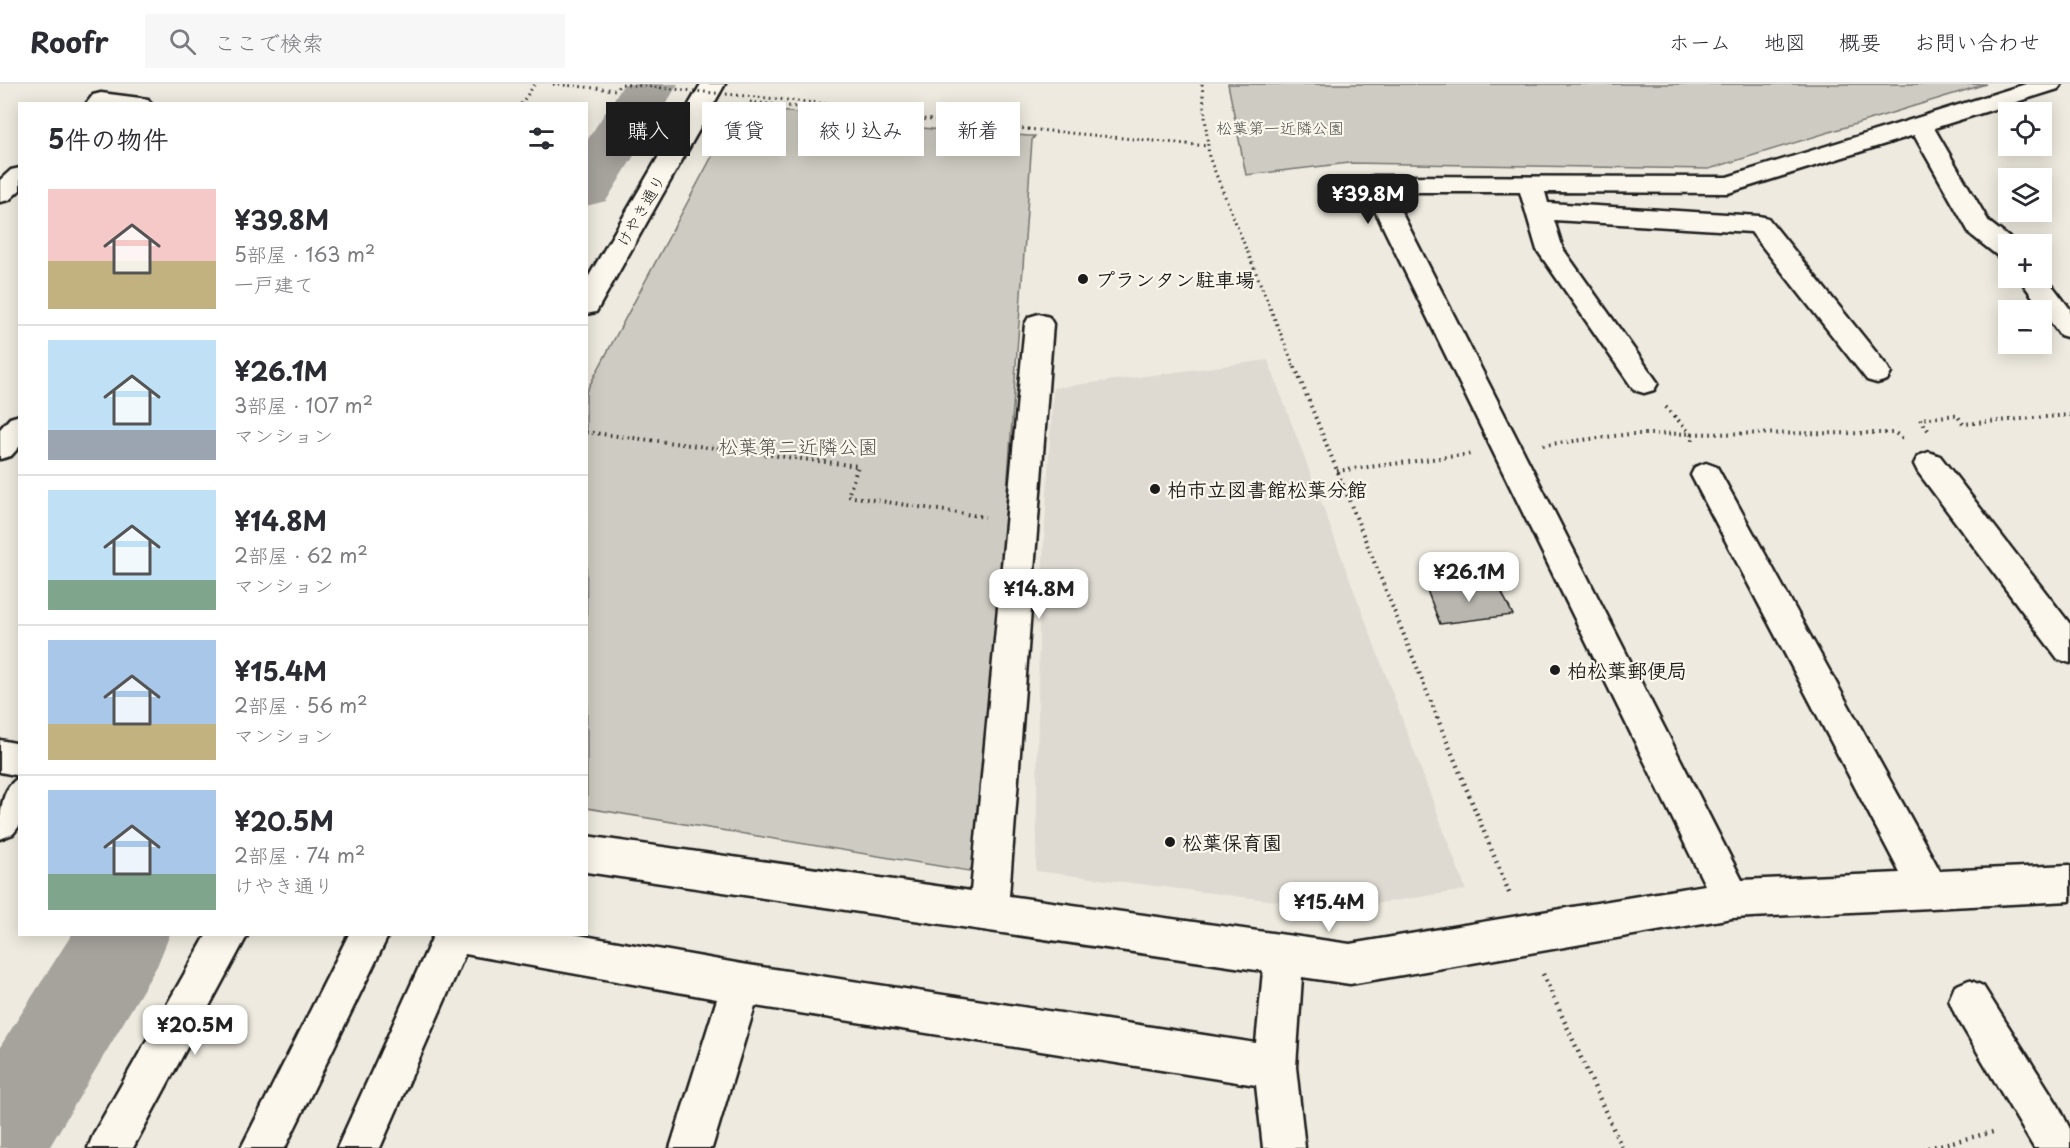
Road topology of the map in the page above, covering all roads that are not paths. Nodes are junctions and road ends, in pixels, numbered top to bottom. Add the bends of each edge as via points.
1 (712, 84) edge
2 (2050, 84) edge
3 (99, 102) edge
4 (120, 102) edge
5 (1920, 125) junction
6 (18, 178) edge
7 (1530, 184) junction
8 (0, 194) edge
9 (1538, 211) junction
10 (1998, 243) edge
11 (2040, 288) edge
12 (588, 301) edge
13 (1039, 324) dead end
14 (2070, 328) edge
15 (1877, 373) dead end
16 (1644, 383) dead end
17 (18, 428) edge
18 (0, 448) edge
19 (1922, 455) road end
20 (1706, 475) dead end
21 (2070, 649) edge
22 (0, 756) edge
23 (18, 760) edge
24 (18, 797) edge
25 (0, 822) edge
26 (588, 859) edge
27 (2070, 883) edge
28 (1929, 889) junction
29 (1732, 899) junction
30 (988, 913) junction
31 (229, 936) edge
32 (369, 936) edge
33 (453, 936) edge
34 (482, 936) edge
35 (557, 943) edge
36 (1284, 956) junction
37 (742, 984) junction
38 (1969, 1000) dead end
39 (1275, 1067) junction
40 (2050, 1134) edge
41 (109, 1148) edge
42 (262, 1148) edge
43 (358, 1148) edge
44 (691, 1148) edge
45 (1284, 1148) edge

1 - 12 street, けやき通り
2 - 5 street
3 - 4 street
5 - 7 street via 1728,185
5 - 10 street via 1979,228
6 - 8 street
7 - 9 street
7 - 29 street via 1374,184
9 - 15 street via 1759,224
9 - 16 street via 1550,250
11 - 14 street
13 - 30 street
17 - 18 street
19 - 21 street
20 - 28 street
22 - 23 street
24 - 25 street
26 - 30 street
27 - 28 street
28 - 29 street
29 - 36 street via 1350,964
30 - 36 street
31 - 41 street
32 - 42 street
33 - 43 street
34 - 35 street
35 - 37 street
36 - 39 street
37 - 39 street
37 - 44 street
38 - 40 street
39 - 45 street

